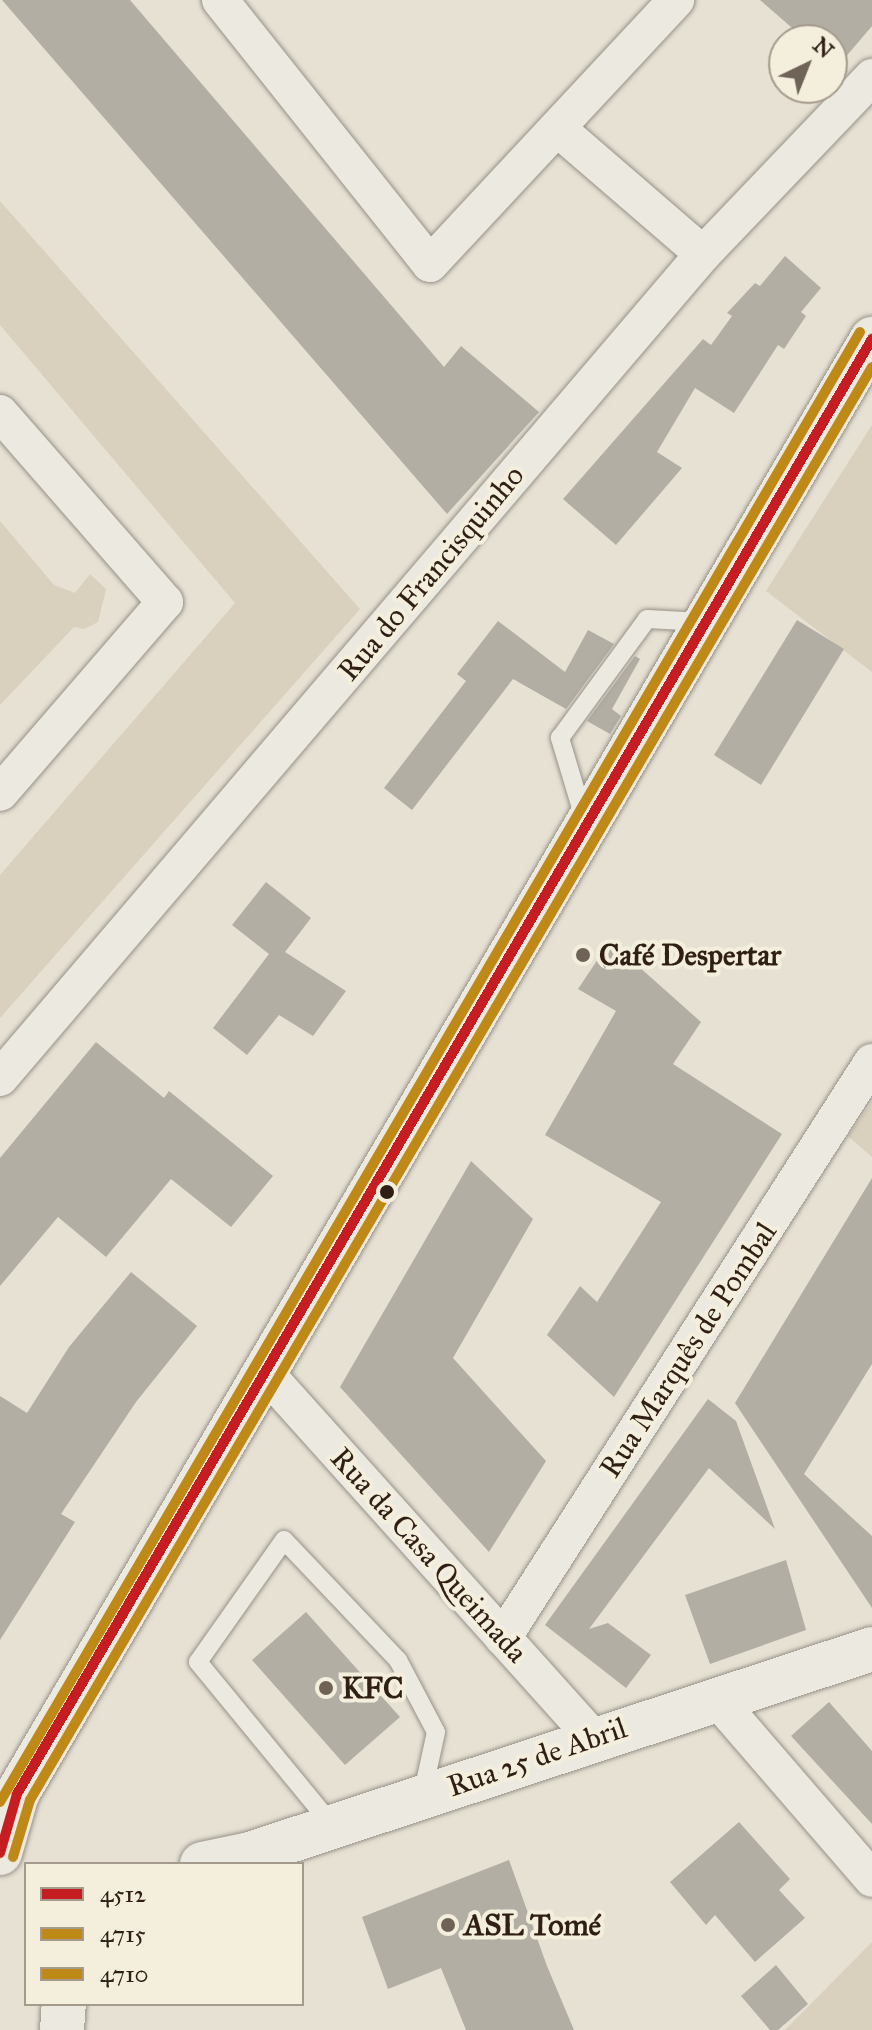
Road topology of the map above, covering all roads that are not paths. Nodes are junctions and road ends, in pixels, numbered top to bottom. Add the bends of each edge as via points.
1 (220, 0) edge
2 (676, 0) edge
3 (872, 77) edge
4 (557, 128) junction
5 (703, 254) junction
6 (872, 339) edge
7 (0, 413) edge
8 (705, 622) junction
9 (0, 793) edge
10 (586, 825) junction
11 (872, 1062) edge
12 (0, 1078) edge
13 (264, 1371) junction
14 (503, 1638) junction
15 (872, 1649) edge
16 (715, 1697) junction
17 (594, 1739) junction
18 (422, 1796) junction
19 (8, 1804) edge
20 (333, 1826) junction
21 (0, 1853) edge
22 (209, 1862) edge
23 (872, 1879) edge
24 (64, 2006) edge
25 (62, 2030) edge

1 - 4 street via 430,264
2 - 4 street
3 - 5 street, Rua do Francisquinho
4 - 5 street
5 - 12 street, Rua do Francisquinho
6 - 8 street
7 - 9 street via 165,602
8 - 10 street
8 - 10 lane via 647,619 560,738
10 - 13 street
11 - 14 street, Rua Marquês de Pombal
13 - 14 street, Rua da Casa Queimada
13 - 19 street
14 - 17 street, Rua da Casa Queimada
15 - 16 street, Rua 25 de Abril
16 - 17 street, Rua 25 de Abril
16 - 23 street
17 - 18 street, Rua 25 de Abril
18 - 20 street, Rua 25 de Abril
18 - 20 lane via 436,1732 398,1660 284,1540 198,1662
19 - 21 street
20 - 22 street, Rua 25 de Abril
24 - 25 street

